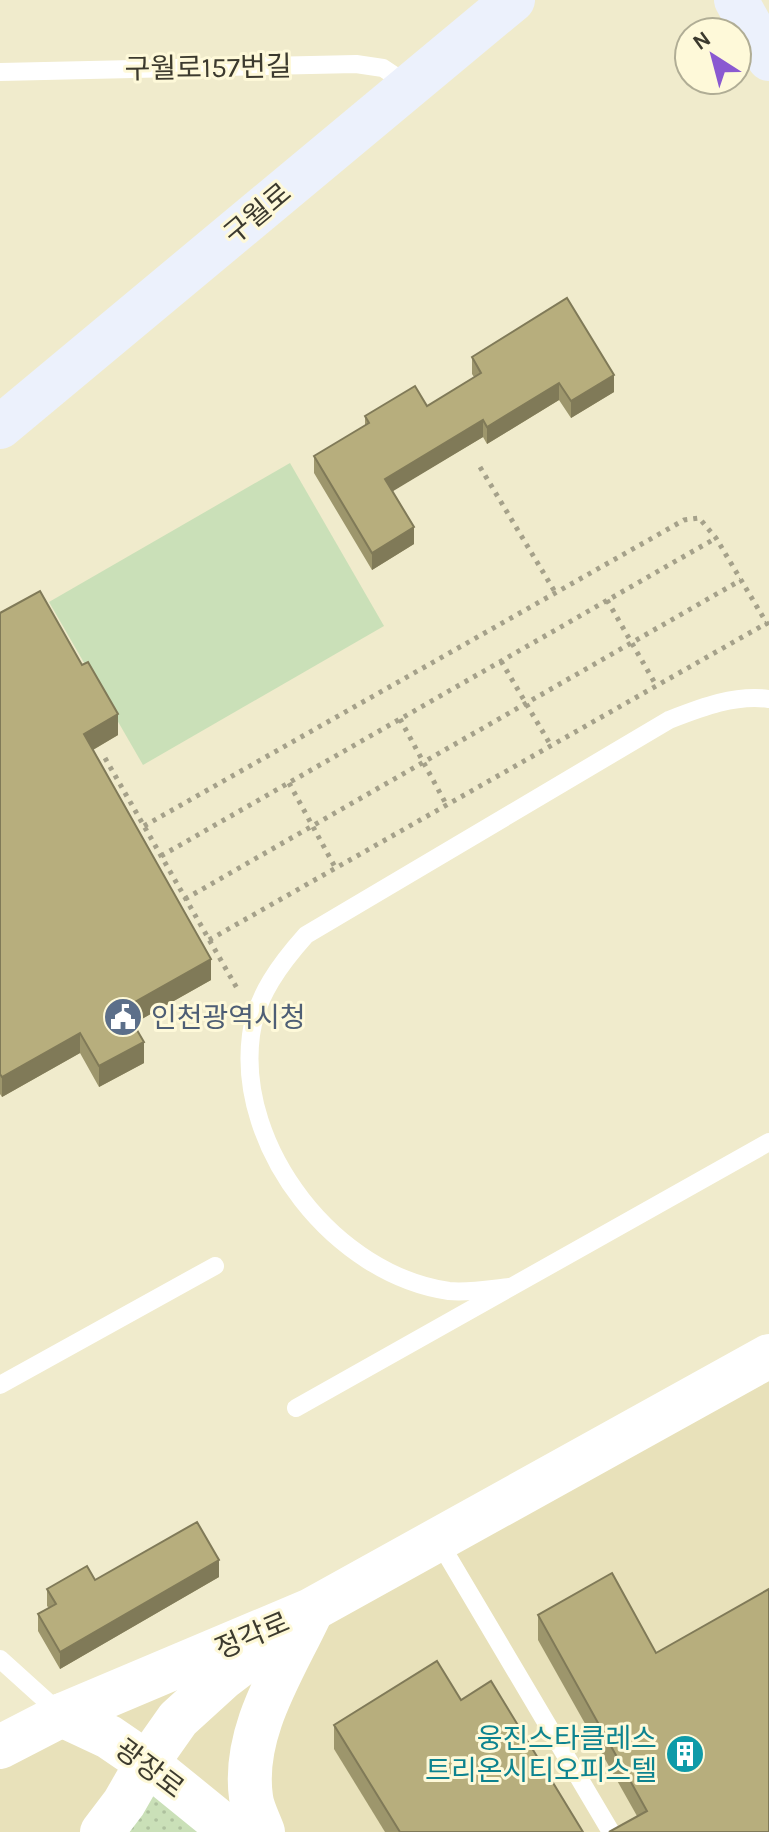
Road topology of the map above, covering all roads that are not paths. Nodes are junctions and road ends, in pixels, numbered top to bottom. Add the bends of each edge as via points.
1 (513, 0) edge
2 (736, 0) edge
3 (769, 59) edge
4 (0, 72) edge
5 (410, 86) junction
6 (0, 427) edge
7 (769, 699) edge
8 (769, 1142) edge
9 (215, 1266) dead end
10 (510, 1287) junction
11 (769, 1356) edge
12 (0, 1385) edge
13 (296, 1408) dead end
14 (438, 1540) junction
15 (311, 1610) junction
16 (0, 1659) edge
17 (62, 1715) junction
18 (0, 1747) edge
19 (147, 1763) junction
20 (102, 1832) edge
21 (232, 1832) edge
22 (263, 1832) edge
23 (611, 1832) edge

1 - 5 main road, 구월로
2 - 3 main road
4 - 5 lane, 구월로157번길 via 356,64 383,68
5 - 6 main road, 구월로
7 - 10 lane via 708,705 669,720 306,935 265,992 251,1033 250,1076 261,1128 290,1184 327,1230 365,1259 405,1279 451,1291
8 - 10 lane
9 - 12 lane
10 - 13 lane
11 - 14 street
14 - 15 street
14 - 23 lane
15 - 17 street, 정각로
15 - 19 street, 정각로 via 178,1719
15 - 22 street via 264,1711 250,1766 251,1799
16 - 17 lane
17 - 18 street, 정각로
17 - 19 street, 광장로
19 - 20 street, 정각로
19 - 21 street, 광장로

